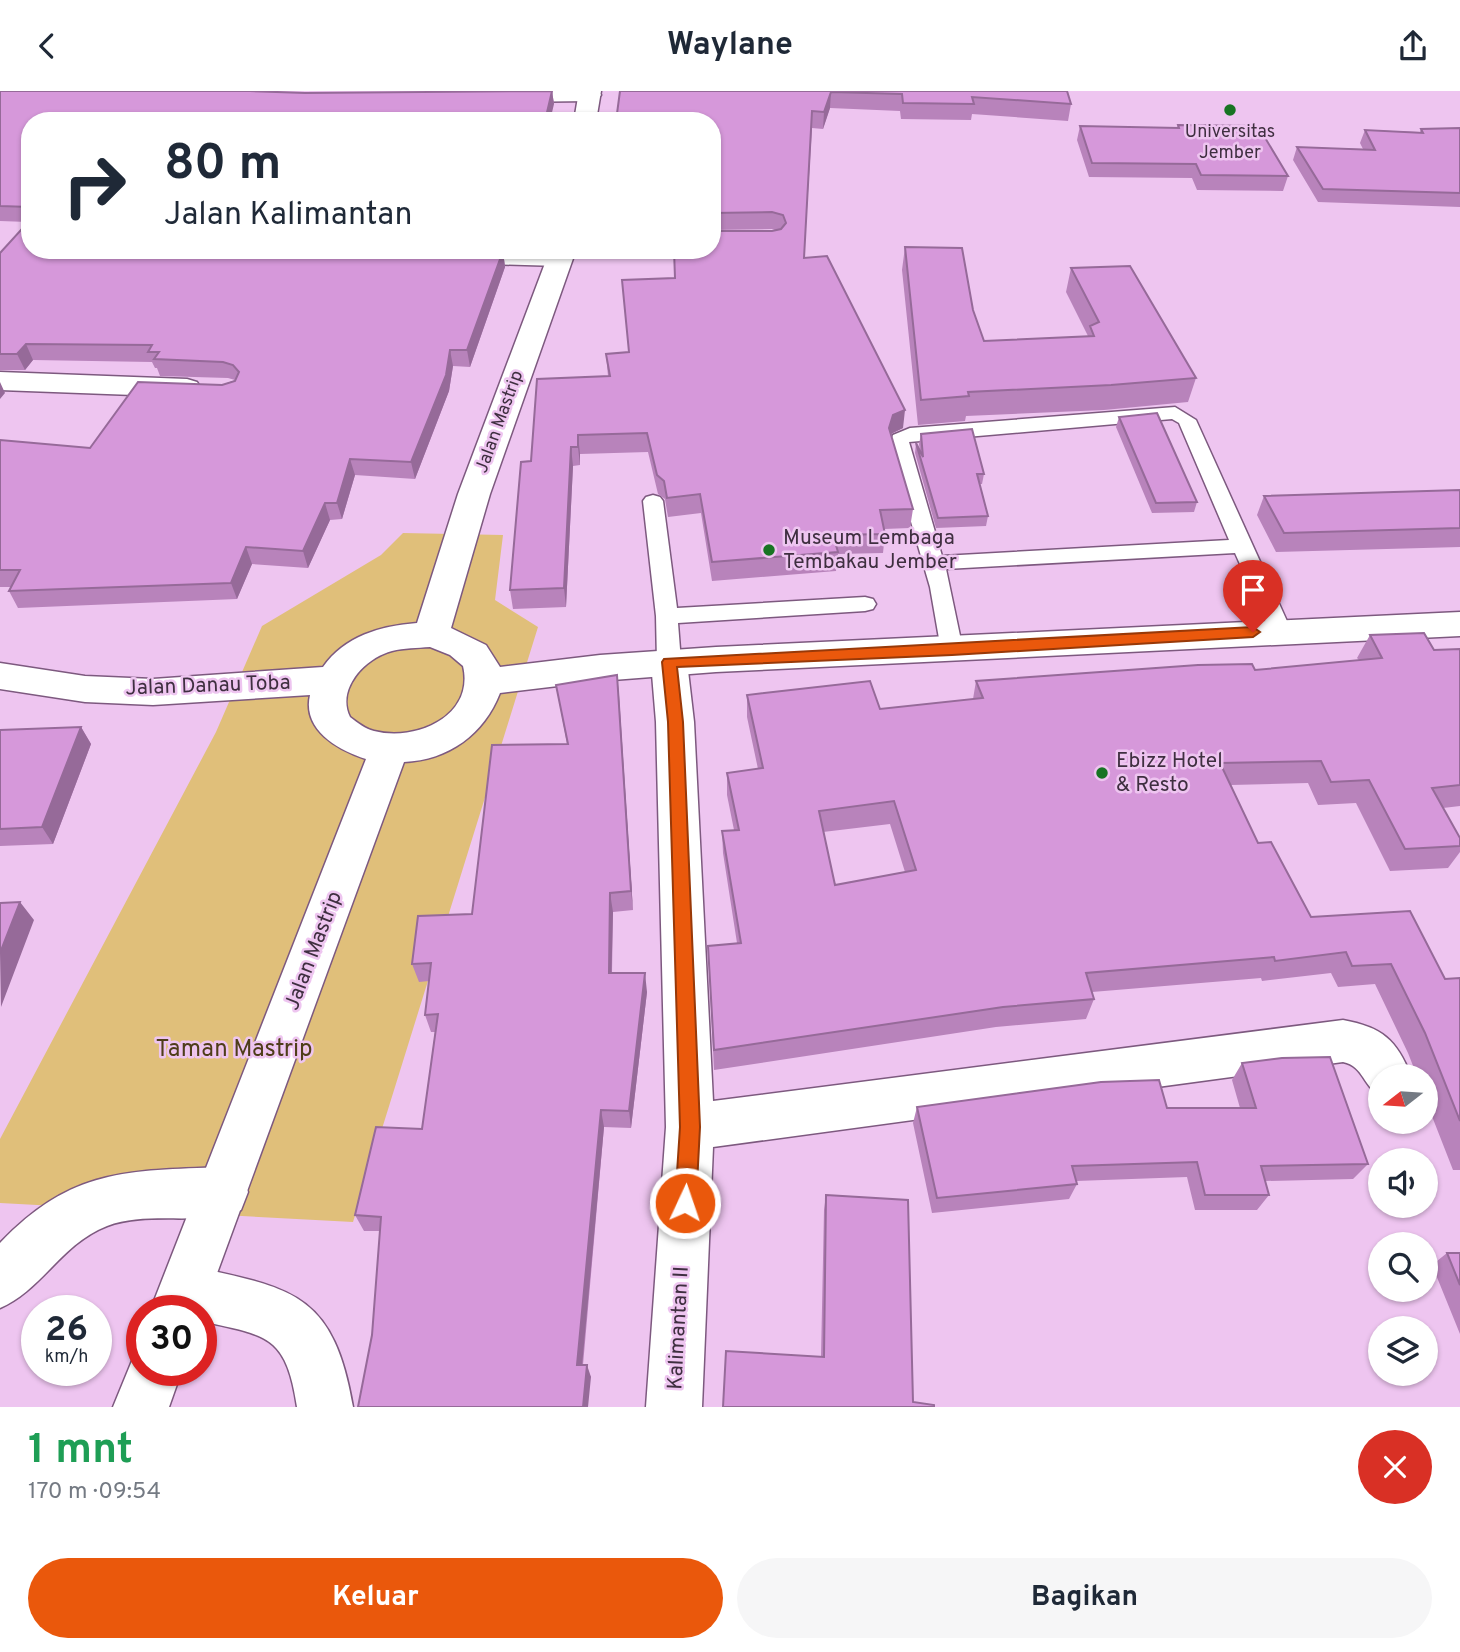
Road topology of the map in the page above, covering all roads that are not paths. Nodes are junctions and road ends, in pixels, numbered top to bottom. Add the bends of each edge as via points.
1 (590, 93) edge
2 (480, 96) edge
3 (587, 112) edge
4 (559, 259) edge
5 (0, 381) edge
6 (215, 389) edge
7 (653, 501) dead end
8 (1242, 546) junction
9 (934, 563) junction
10 (865, 604) dead end
11 (667, 616) junction
12 (1460, 624) edge
13 (1280, 630) junction
14 (431, 635) junction
15 (952, 650) junction
16 (669, 662) junction
17 (0, 676) edge
18 (332, 680) junction
19 (485, 682) junction
20 (389, 749) junction
21 (1382, 1064) edge
22 (690, 1127) junction
23 (223, 1192) junction
24 (0, 1282) edge
25 (183, 1295) edge
26 (217, 1305) edge
27 (149, 1386) edge
28 (141, 1407) edge
29 (325, 1407) edge
30 (674, 1407) edge

1 - 2 main road
1 - 3 main road
4 - 14 main road, Jalan Mastrip via 474,493
5 - 6 main road
7 - 11 lane
8 - 9 lane
8 - 9 lane via 1187,420 1175,413 903,437 899,446
8 - 13 lane
9 - 15 lane
10 - 11 lane
11 - 16 lane
12 - 13 main road
13 - 15 main road
14 - 18 main road via 401,636 373,645 348,660
14 - 19 main road via 459,644 478,660
15 - 16 main road
16 - 19 main road
16 - 22 main road, Kalimantan II
17 - 18 main road, Jalan Danau Toba via 85,689 153,692
18 - 20 main road via 327,699 331,717 344,733 363,744
19 - 20 main road via 481,702 467,721 418,746
20 - 23 main road, Jalan Mastrip
21 - 22 main road via 1370,1049 1343,1041
22 - 30 main road, Kalimantan II
23 - 24 main road via 139,1195 85,1210 27,1250
23 - 25 main road, Jalan Mastrip
26 - 29 main road via 268,1311 290,1322 316,1355
27 - 28 main road

